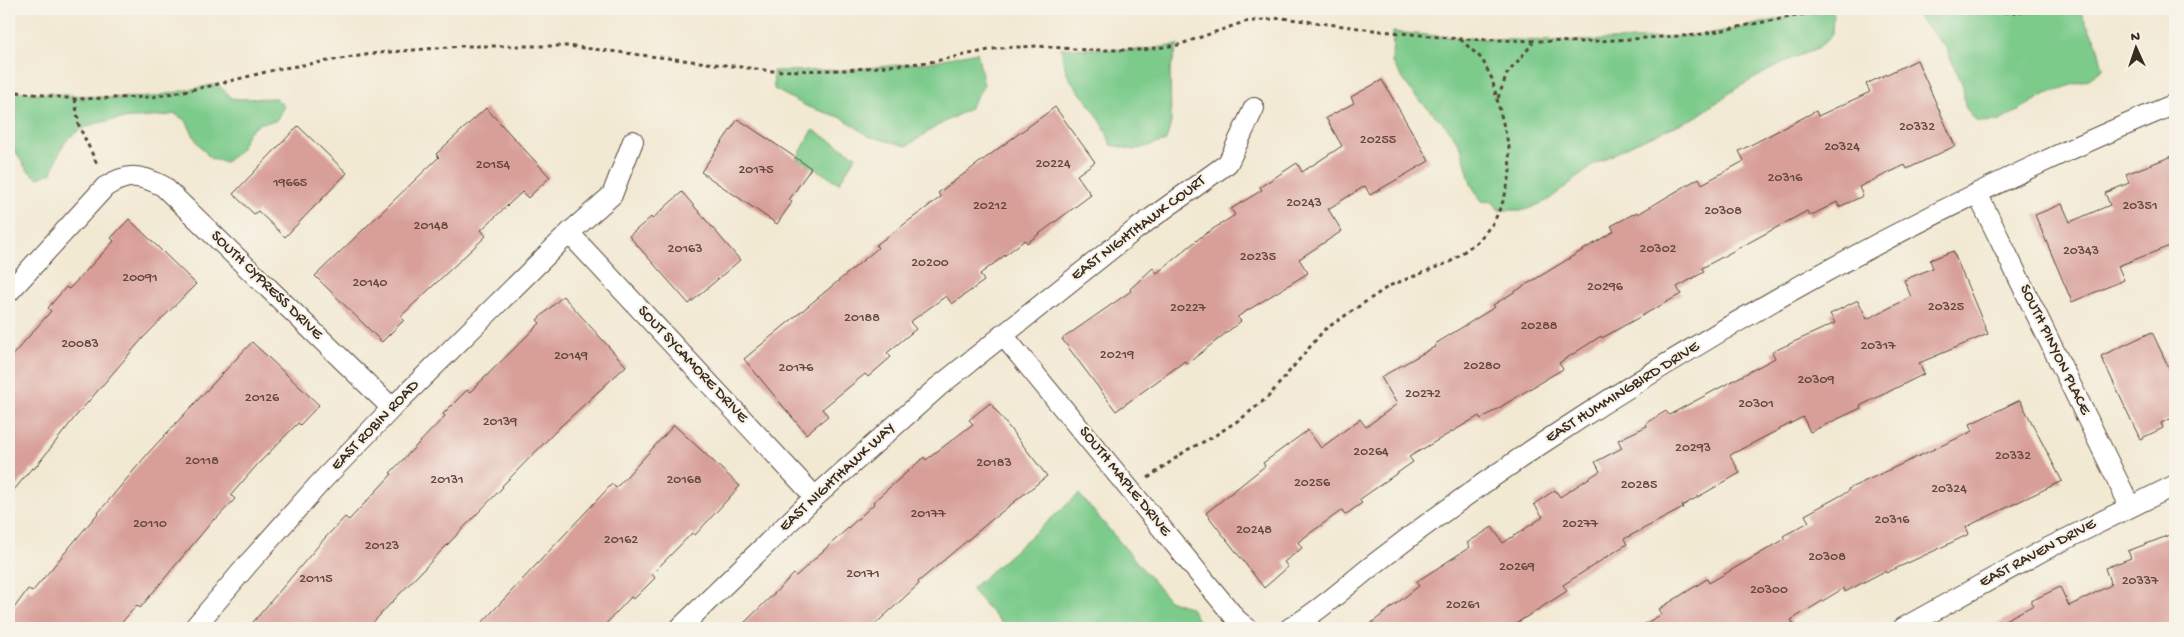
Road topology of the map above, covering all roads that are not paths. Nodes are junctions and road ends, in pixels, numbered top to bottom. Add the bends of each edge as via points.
1 (2175, 104) edge
2 (1254, 108) dead end
3 (633, 141) dead end
4 (1977, 193) junction
5 (569, 234) junction
6 (9, 292) edge
7 (1002, 334) junction
8 (392, 408) junction
9 (2175, 485) edge
10 (815, 497) junction
11 (2130, 506) junction
12 (194, 628) edge
13 (680, 628) edge
14 (1247, 628) edge
15 (1290, 628) edge
16 (1903, 628) edge

1 - 4 street, EAST HUMMINGBIRD DRIVE
2 - 7 street, EAST NIGHTHAWK COURT via 1228,163 1135,230
3 - 5 street, EAST ROBIN ROAD via 612,195
4 - 11 street, SOUTH PINYON PLACE
4 - 15 street, EAST HUMMINGBIRD DRIVE via 1798,286 1624,390 1464,498
5 - 8 street, EAST ROBIN ROAD
5 - 10 street, SOUT SYCAMORE DRIVE
6 - 8 street, SOUTH CYPRESS DRIVE via 104,187 118,179 146,178 163,186
7 - 10 street, EAST NIGHTHAWK WAY
7 - 14 street, SOUTH MAPLE DRIVE via 1237,620
8 - 12 street, EAST ROBIN ROAD via 248,564
9 - 11 street, EAST RAVEN DRIVE
10 - 13 street, EAST NIGHTHAWK WAY
11 - 16 street, EAST RAVEN DRIVE via 2042,550

